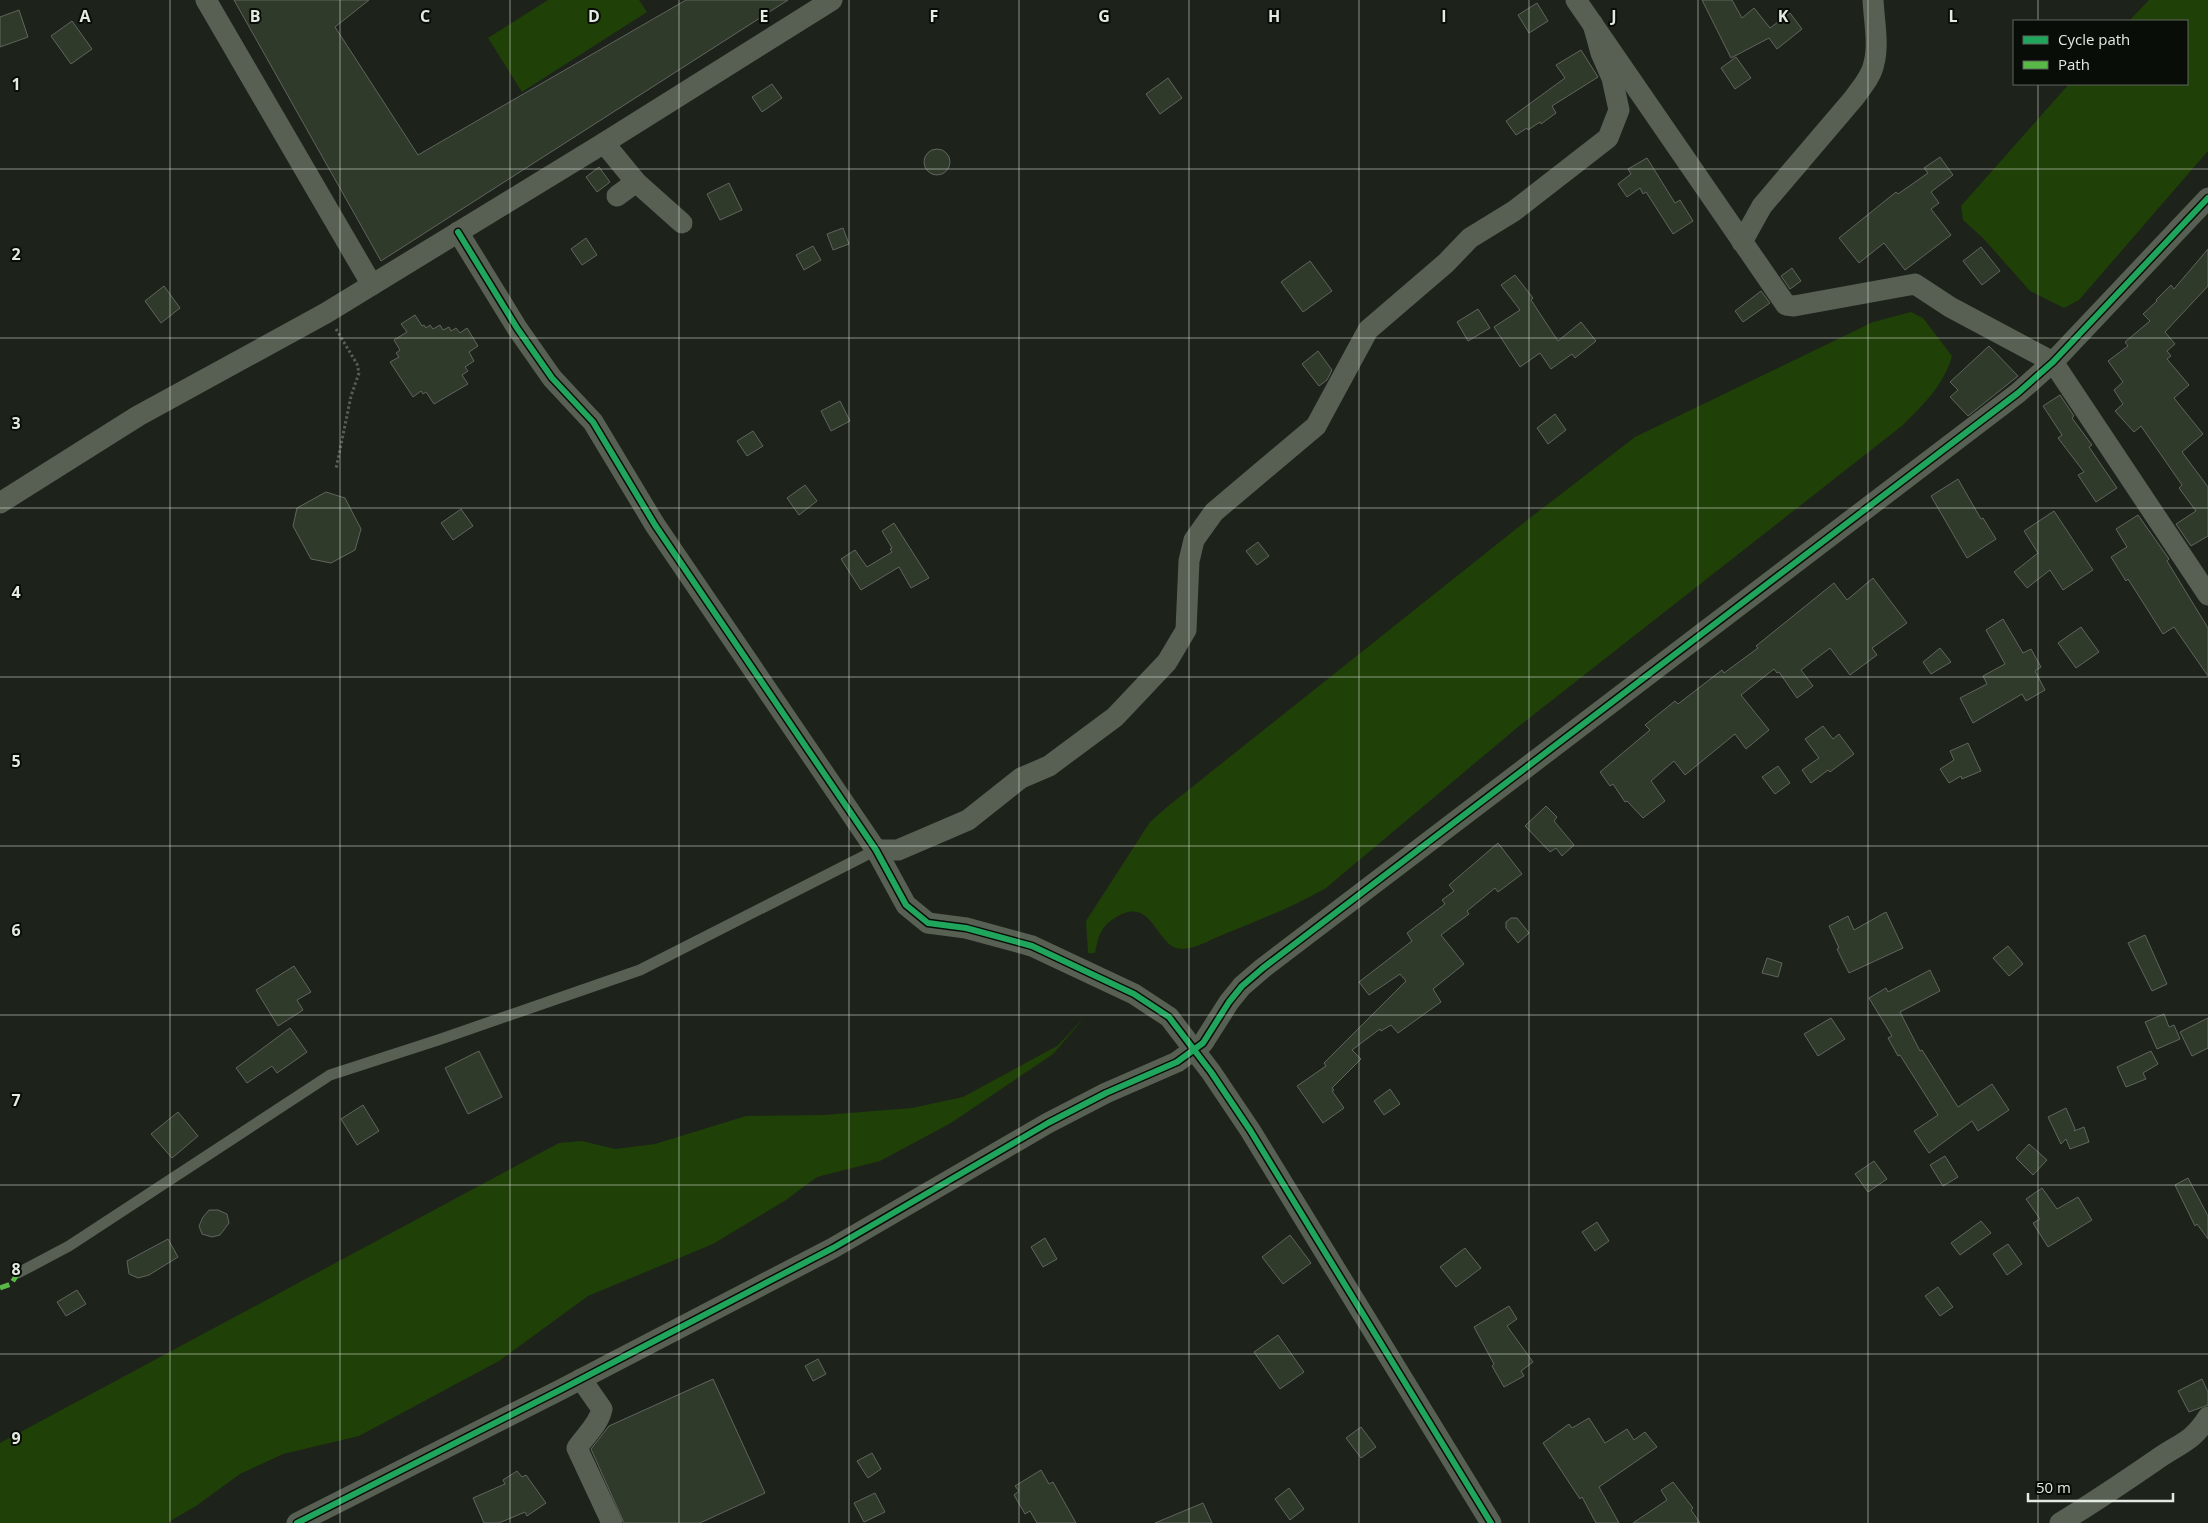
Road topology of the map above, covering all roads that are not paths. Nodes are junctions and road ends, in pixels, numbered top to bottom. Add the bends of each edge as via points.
1 (206, 0) edge
2 (832, 0) edge
3 (1576, 0) edge
4 (1873, 0) edge
5 (1592, 24) junction
6 (604, 143) junction
7 (636, 182) junction
8 (617, 196) dead end
9 (2208, 198) edge
10 (682, 223) dead end
11 (458, 232) junction
12 (1742, 242) junction
13 (372, 285) junction
14 (2054, 362) junction
15 (0, 503) edge
16 (2208, 595) edge
17 (876, 850) junction
18 (1194, 1050) junction
19 (18, 1273) dead end
20 (581, 1379) junction
21 (2208, 1416) edge
22 (297, 1523) edge
23 (612, 1523) edge
24 (1491, 1523) edge
25 (2060, 1523) edge

1 - 13 street
2 - 6 street
3 - 5 street
4 - 12 street via 1876,51 1874,65 1866,81 1762,206
5 - 12 street
5 - 17 street via 1612,78 1619,110 1608,138 1514,211 1470,238 1368,330 1316,426 1214,512 1194,540 1189,561 1186,630 1167,662 1115,717 1049,766 1022,778 968,820 898,850
6 - 7 street
6 - 11 street
7 - 8 street
7 - 10 street
9 - 14 street
11 - 13 street
11 - 17 street via 552,378 594,422 655,525
12 - 14 street via 1786,305 1915,284 1950,307
13 - 15 street via 138,416
14 - 16 street
14 - 18 street via 1984,419 1263,968 1242,986 1209,1035
17 - 18 street via 906,905 928,923 966,928 1032,946 1134,994 1169,1018
17 - 19 lane via 640,970 330,1075 69,1246
18 - 20 street via 1177,1062 1048,1123 833,1248
18 - 24 street via 1250,1130
20 - 22 street
20 - 23 street via 602,1410 600,1418 577,1448
21 - 25 street via 2192,1438

